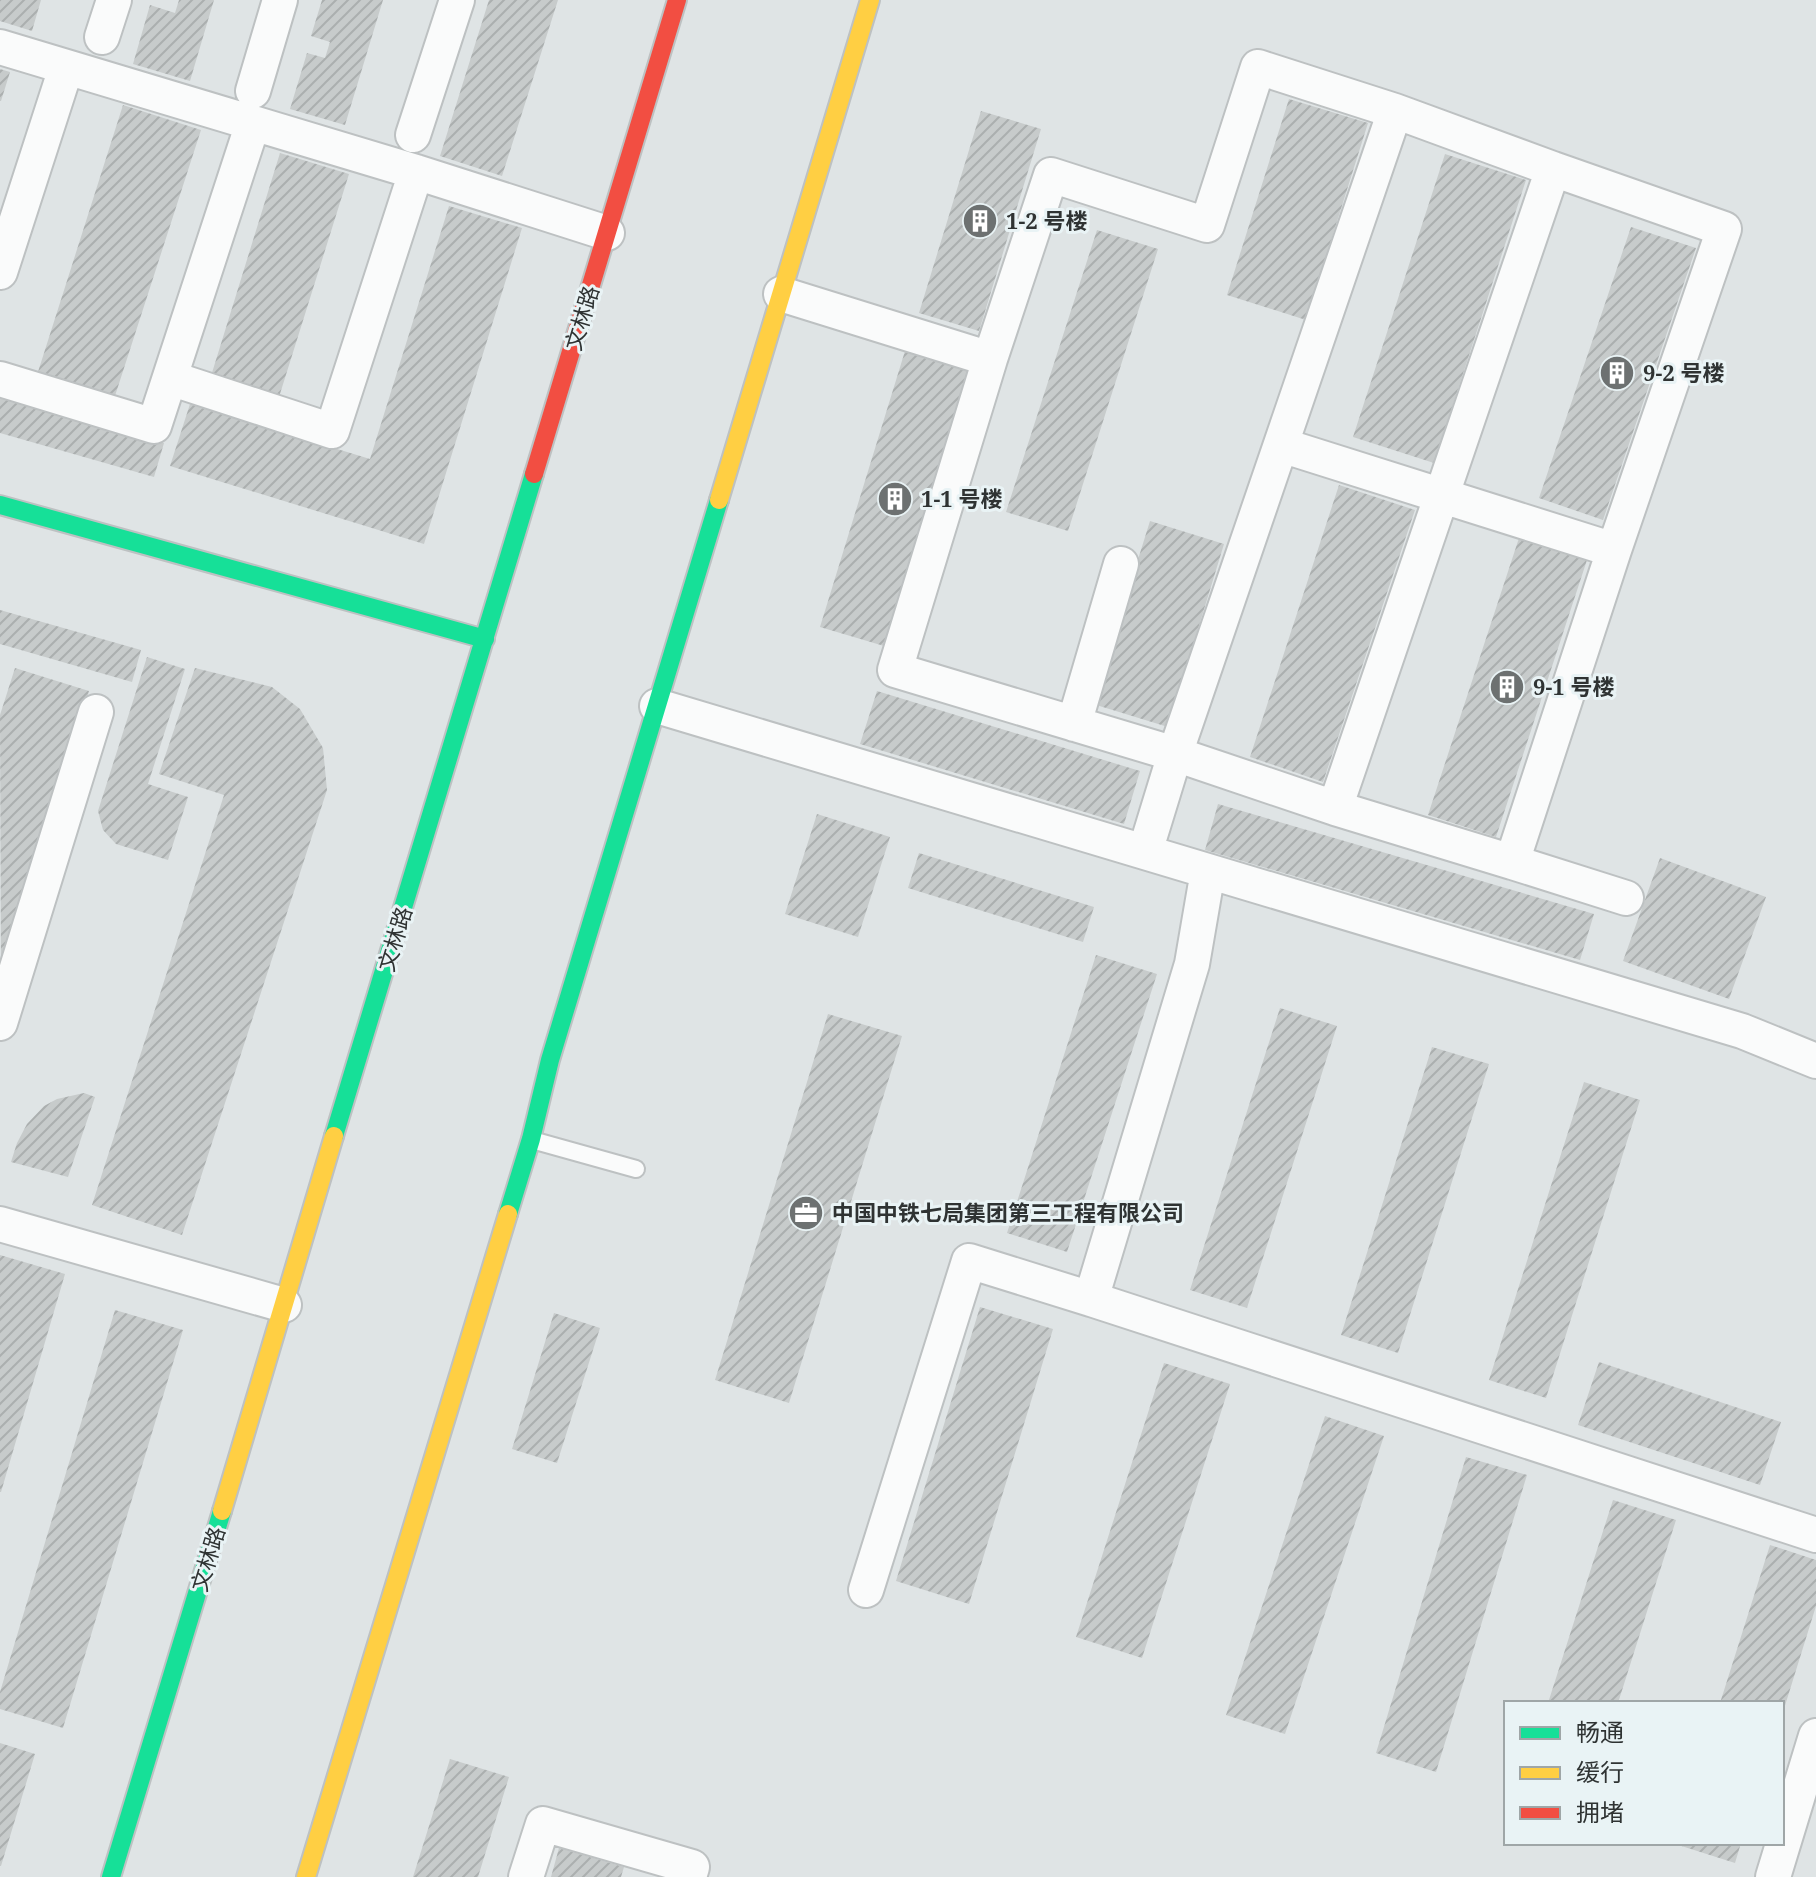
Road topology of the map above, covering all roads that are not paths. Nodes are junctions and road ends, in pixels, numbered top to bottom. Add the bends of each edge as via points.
1 (114, 0) edge
2 (280, 0) edge
3 (457, 0) edge
4 (677, 0) edge
5 (870, 0) edge
6 (102, 37) dead end
7 (0, 47) edge
8 (66, 68) junction
9 (253, 107) junction
10 (1395, 111) junction
11 (413, 135) dead end
12 (1553, 169) junction
13 (416, 172) junction
14 (607, 233) junction
15 (0, 272) edge
16 (781, 294) junction
17 (990, 359) junction
18 (170, 378) junction
19 (0, 379) edge
20 (1281, 445) junction
21 (1441, 496) junction
22 (0, 505) edge
23 (1614, 550) junction
24 (1121, 564) dead end
25 (485, 639) junction
26 (657, 706) junction
27 (96, 712) dead end
28 (1074, 724) junction
29 (1175, 754) junction
30 (1335, 808) junction
31 (1145, 852) junction
32 (1512, 862) junction
33 (1208, 871) junction
34 (1626, 898) dead end
35 (0, 1023) edge
36 (1816, 1061) edge
37 (531, 1139) junction
38 (636, 1169) dead end
39 (0, 1224) edge
40 (1091, 1299) junction
41 (284, 1305) junction
42 (1816, 1535) edge
43 (866, 1590) dead end
44 (1816, 1736) edge
45 (1784, 1841) edge
46 (1783, 1845) edge
47 (111, 1877) edge
48 (306, 1877) edge
49 (526, 1877) edge
50 (689, 1877) edge
51 (1773, 1877) edge

1 - 6 street
2 - 9 street
3 - 11 street
4 - 14 main road, 文林路
5 - 16 main road
7 - 8 street
8 - 9 street
8 - 15 street
9 - 13 street
9 - 18 street
10 - 12 street
10 - 17 street via 1258,67 1207,225 1051,175
10 - 20 street
12 - 21 street
12 - 23 street via 1724,229
13 - 14 street
13 - 18 street via 332,431
14 - 25 main road, 文林路
16 - 17 street
16 - 26 main road
17 - 28 street via 895,670
18 - 19 street via 154,426
20 - 21 street
20 - 29 street
21 - 23 street
21 - 30 street
22 - 25 main road
23 - 32 street
24 - 28 street
25 - 41 main road, 文林路
26 - 31 street
26 - 37 main road
27 - 35 street
28 - 29 street
29 - 30 street
29 - 31 street
30 - 32 street
31 - 33 street
32 - 34 street
33 - 36 street via 1742,1031
33 - 40 street via 1192,964
37 - 38 lane
37 - 48 main road
39 - 41 street
40 - 42 street
40 - 43 street via 969,1261
41 - 47 main road, 文林路
44 - 45 street
46 - 51 street
49 - 50 street via 543,1824 692,1867

